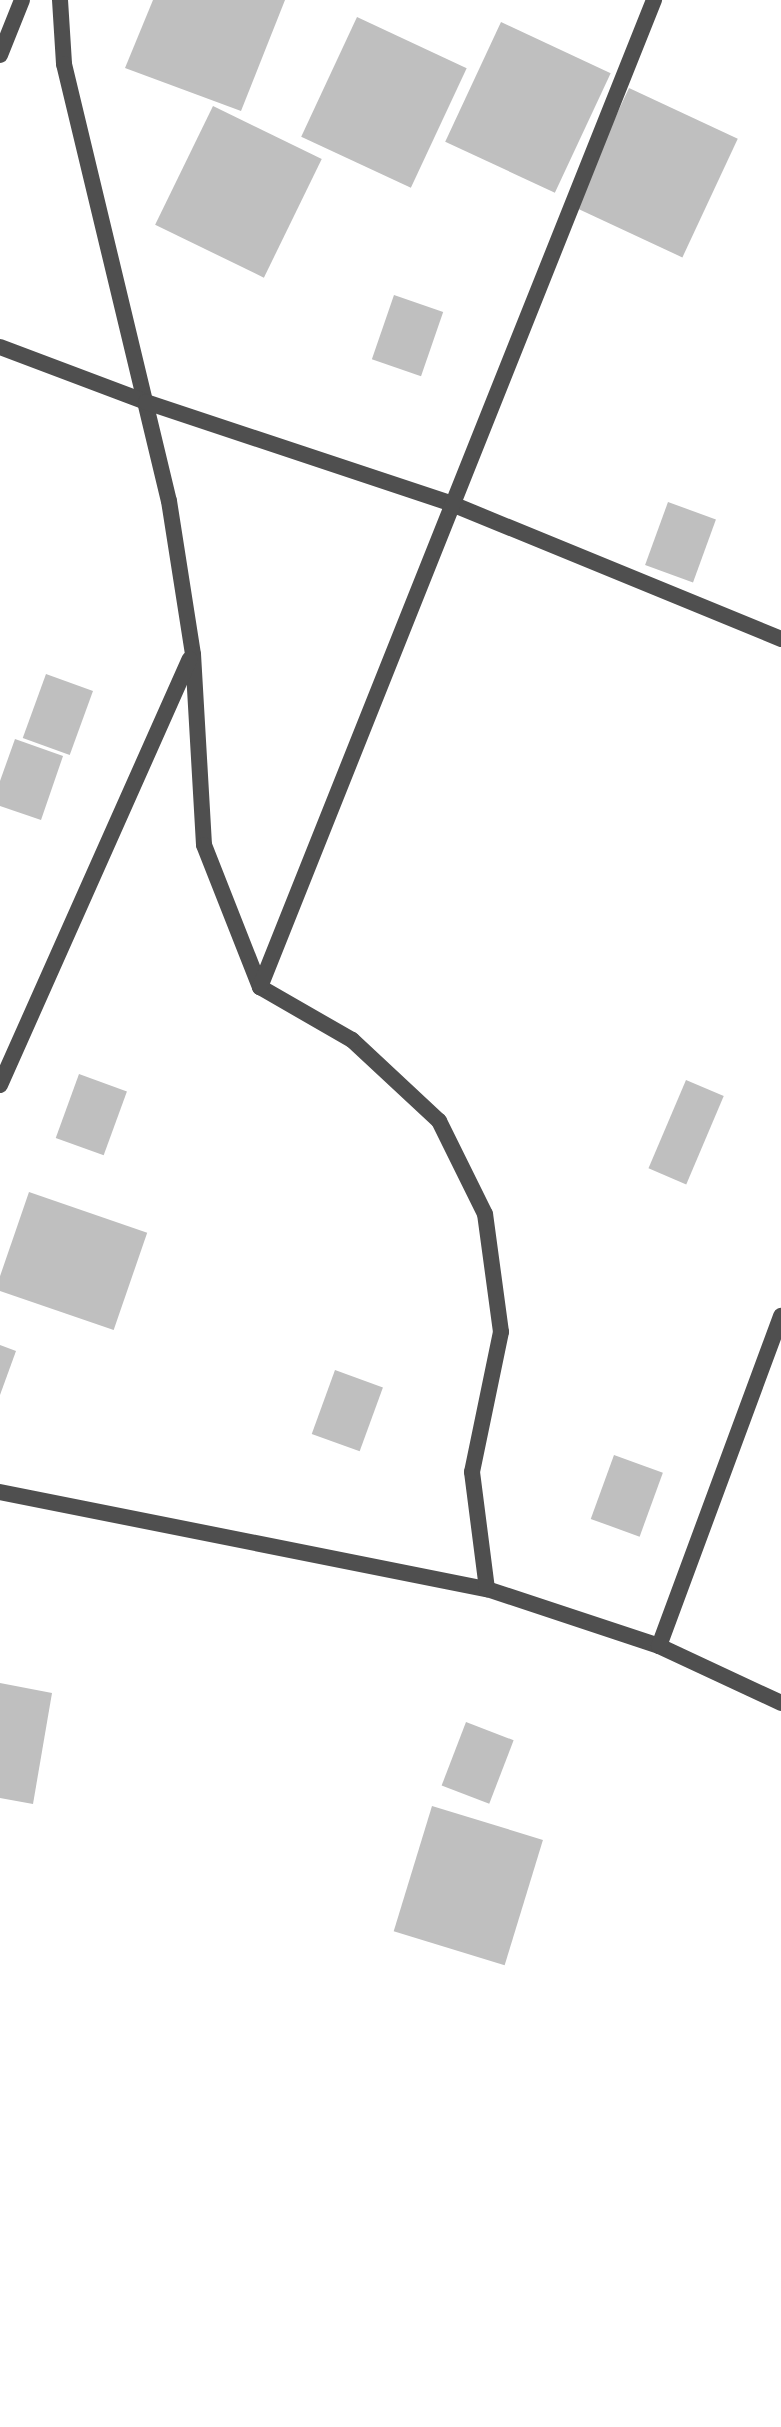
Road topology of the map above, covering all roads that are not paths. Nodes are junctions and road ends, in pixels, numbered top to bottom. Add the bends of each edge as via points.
1 (22, 0) edge
2 (60, 0) edge
3 (654, 0) edge
4 (0, 55) edge
5 (0, 347) edge
6 (146, 402) junction
7 (452, 504) junction
8 (781, 639) edge
9 (193, 654) junction
10 (260, 987) junction
11 (0, 1085) edge
12 (781, 1316) edge
13 (0, 1492) edge
14 (487, 1589) junction
15 (659, 1646) junction
16 (781, 1703) edge

1 - 4 street
2 - 6 street via 64,64
3 - 7 street
5 - 6 street
6 - 7 street
6 - 9 street via 169,501
7 - 8 street
7 - 10 street
9 - 10 street via 204,845
9 - 11 street
10 - 14 street via 352,1040 439,1121 485,1214 501,1332 472,1472
12 - 15 street
13 - 14 street
14 - 15 street
15 - 16 street

